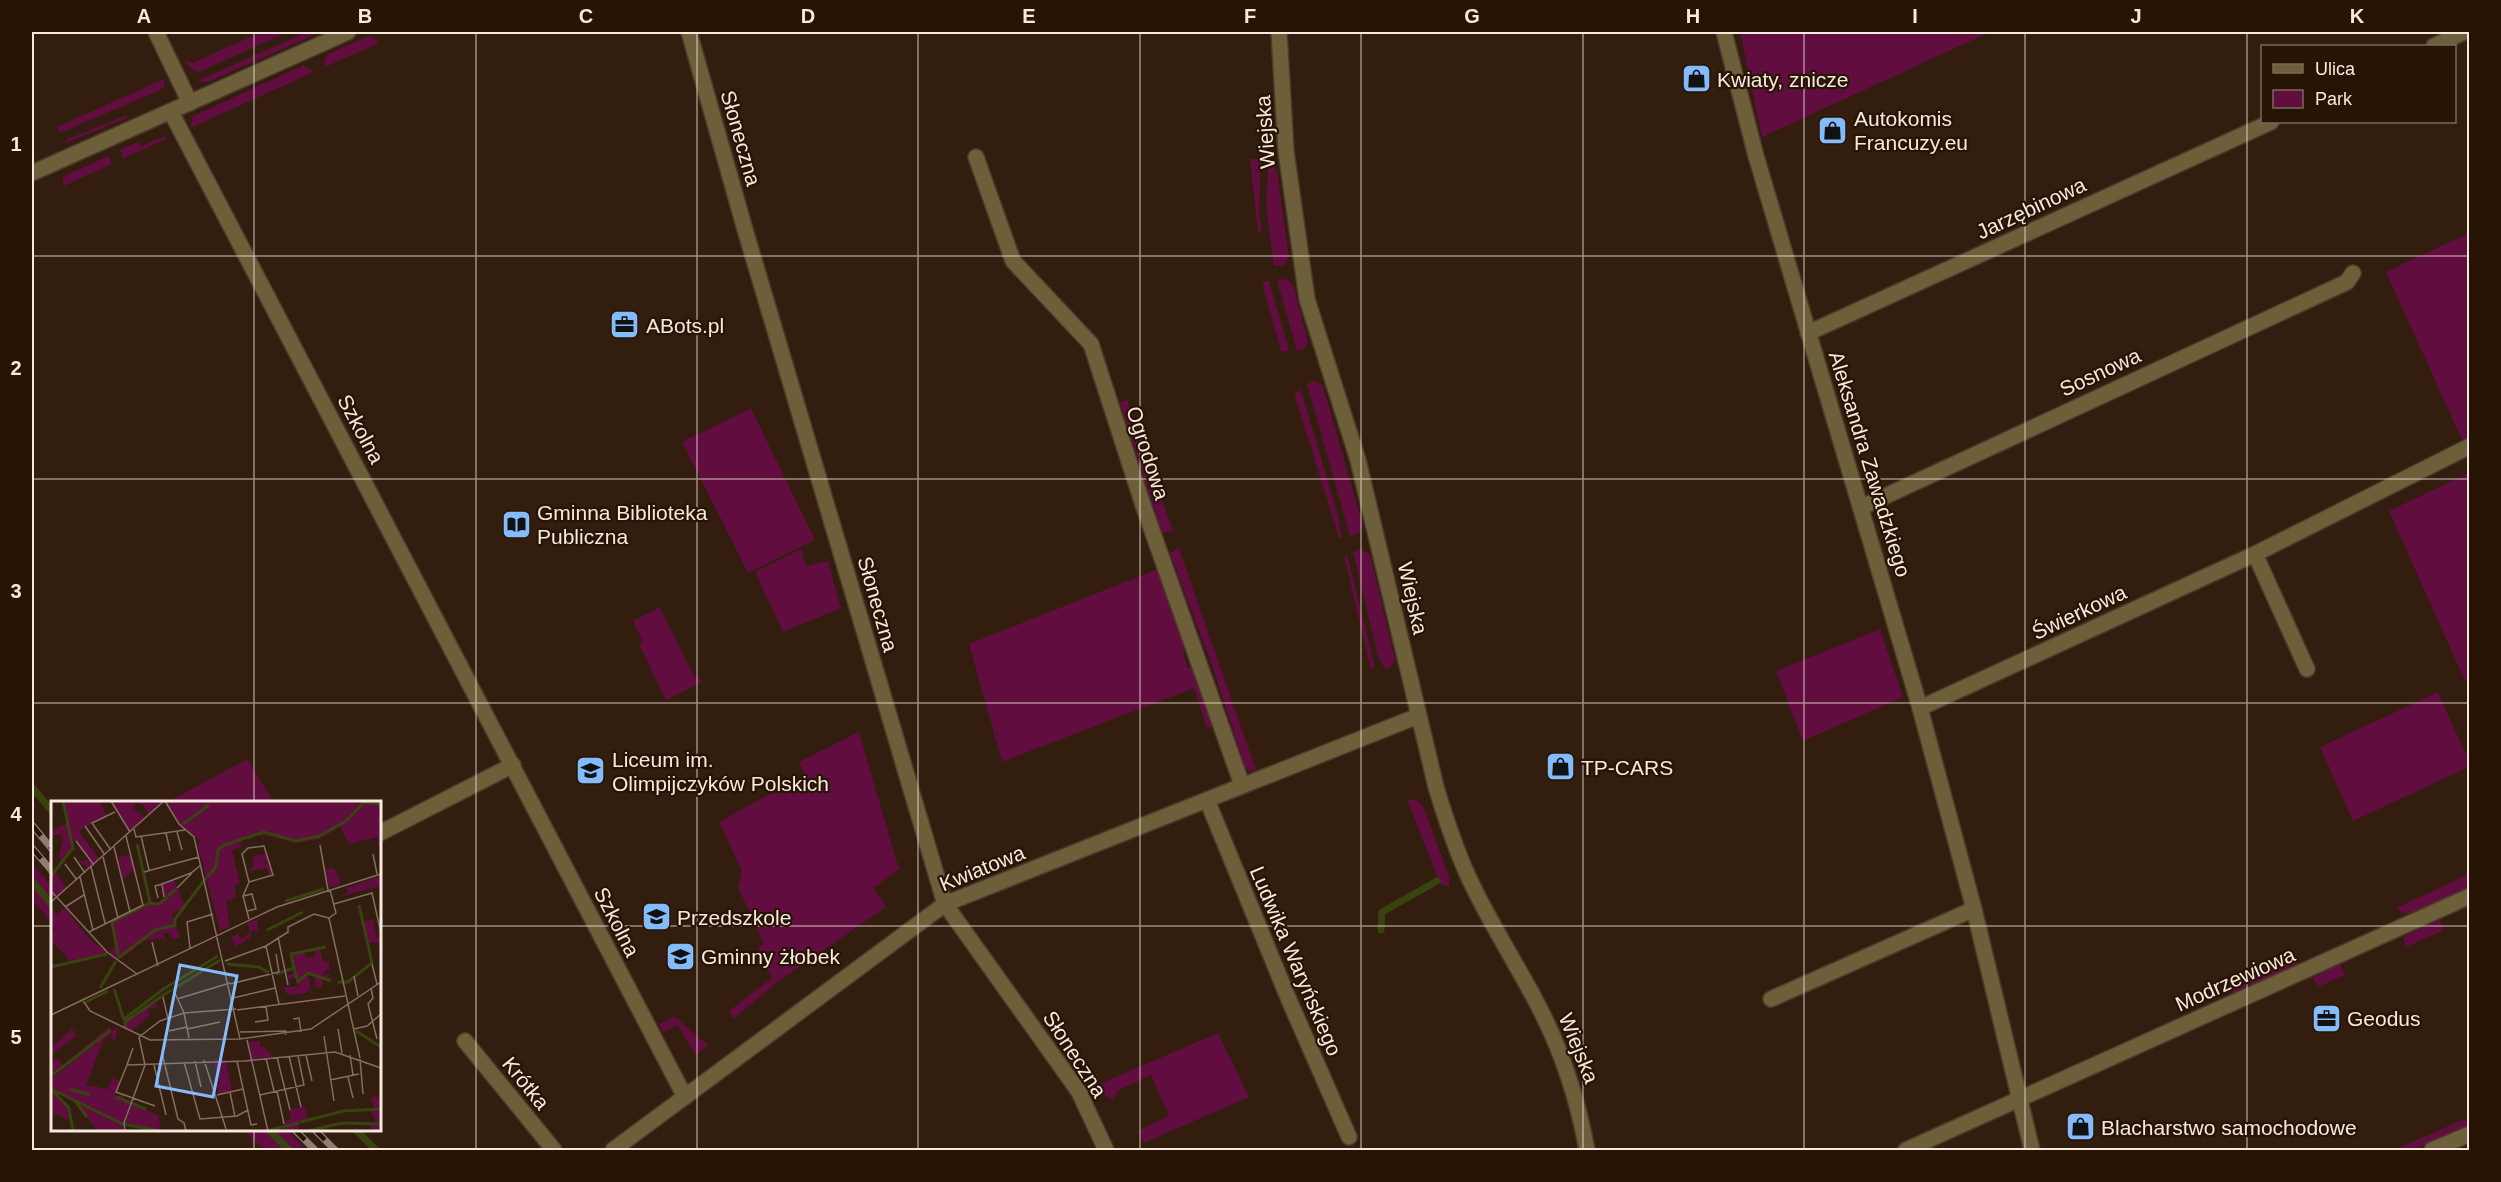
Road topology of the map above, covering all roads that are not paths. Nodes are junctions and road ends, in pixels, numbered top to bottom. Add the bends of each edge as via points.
1 (156, 32) edge
2 (348, 32) edge
3 (689, 32) edge
4 (1280, 32) edge
5 (1724, 32) edge
6 (2464, 32) edge
7 (2436, 45) edge
8 (190, 103) junction
9 (171, 112) junction
10 (2269, 123) edge
11 (976, 158) dead end
12 (32, 173) edge
13 (2353, 273) dead end
14 (1808, 333) junction
15 (2469, 446) edge
16 (1862, 507) junction
17 (2255, 554) junction
18 (2307, 669) dead end
19 (1920, 708) junction
20 (1418, 716) junction
21 (513, 765) junction
22 (1242, 785) junction
23 (1207, 800) junction
24 (381, 832) edge
25 (2469, 896) edge
26 (945, 904) junction
27 (1974, 909) junction
28 (1771, 999) dead end
29 (465, 1041) dead end
30 (685, 1097) junction
31 (2018, 1100) junction
32 (2469, 1134) edge
33 (1349, 1137) dead end
34 (554, 1150) edge
35 (613, 1150) edge
36 (1106, 1150) edge
37 (1587, 1150) edge
38 (1906, 1150) edge
39 (2032, 1150) edge
40 (2432, 1150) edge

1 - 8 street
2 - 8 street
3 - 26 street, Słoneczna
4 - 20 street, Wiejska via 1286,152 1307,299 1358,460
5 - 14 street, Aleksandra Zawadzkiego
6 - 7 street
8 - 9 street
9 - 12 street
9 - 21 street, Szkolna
10 - 14 street, Jarzębinowa
11 - 22 street, Ogrodowa via 1013,261 1091,344
13 - 16 street, Sosnowa via 2347,282
14 - 16 street, Aleksandra Zawadzkiego
15 - 17 street, Świerkowa
16 - 19 street, Aleksandra Zawadzkiego
17 - 18 street
17 - 19 street, Świerkowa
19 - 27 street, Aleksandra Zawadzkiego
20 - 22 street, Kwiatowa
20 - 37 street, Wiejska via 1448,826 1468,876 1558,1050 1579,1106
21 - 24 street
21 - 30 street, Szkolna
22 - 23 street, Kwiatowa
23 - 26 street, Kwiatowa
23 - 33 street, Ludwika Waryńskiego
25 - 31 street, Modrzewiowa
26 - 30 street, Kwiatowa
26 - 36 street, Słoneczna via 1079,1092
27 - 28 street
27 - 31 street, Aleksandra Zawadzkiego
29 - 34 street, Krótka
30 - 35 street, Kwiatowa
31 - 38 street
31 - 39 street, Aleksandra Zawadzkiego
32 - 40 street

